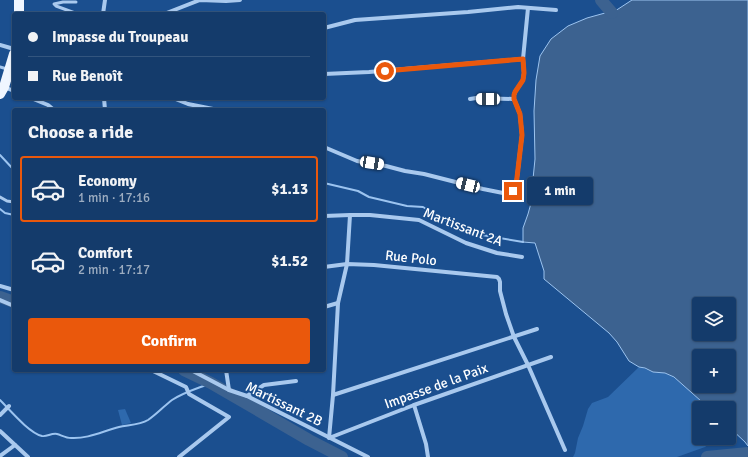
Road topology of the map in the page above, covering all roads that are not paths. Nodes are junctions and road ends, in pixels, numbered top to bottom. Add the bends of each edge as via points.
1 (19, 0) edge
2 (105, 0) edge
3 (240, 0) edge
4 (76, 2) dead end
5 (528, 8) junction
6 (556, 10) dead end
7 (19, 12) edge
8 (72, 12) edge
9 (103, 12) edge
10 (169, 12) edge
11 (326, 27) edge
12 (0, 45) edge
13 (12, 48) edge
14 (523, 59) junction
15 (10, 63) edge
16 (326, 74) edge
17 (2, 91) edge
18 (470, 99) dead end
19 (514, 99) junction
20 (36, 100) edge
21 (178, 100) edge
22 (52, 108) edge
23 (208, 108) edge
24 (326, 148) edge
25 (0, 197) edge
26 (12, 202) edge
27 (350, 215) junction
28 (326, 216) edge
29 (522, 257) dead end
30 (347, 264) junction
31 (326, 267) edge
32 (0, 286) edge
33 (12, 289) edge
34 (0, 300) edge
35 (338, 303) junction
36 (12, 305) edge
37 (326, 306) edge
38 (537, 329) dead end
39 (514, 336) junction
40 (551, 357) dead end
41 (528, 365) junction
42 (156, 372) edge
43 (195, 372) edge
44 (226, 372) edge
45 (296, 381) dead end
46 (229, 390) junction
47 (333, 395) junction
48 (247, 396) junction
49 (414, 405) junction
50 (7, 408) dead end
51 (0, 415) edge
52 (0, 432) edge
53 (329, 438) junction
54 (15, 445) junction
55 (565, 450) dead end
56 (0, 456) edge
57 (28, 457) edge
58 (179, 457) edge
59 (368, 457) edge
60 (428, 457) edge

1 - 7 main road
2 - 9 street
3 - 10 street via 200,0
4 - 8 lane via 54,4
5 - 6 street
5 - 11 street via 355,20
5 - 14 street
12 - 13 street
14 - 16 street
14 - 19 street via 523,80 515,92
15 - 17 main road
18 - 19 street
19 - 24 street via 520,114 522,135 516,186 510,194 357,161
20 - 22 street
21 - 23 street
25 - 26 lane
27 - 28 street, Martissant 2A
27 - 29 street, Martissant 2A via 419,220 466,243 497,253
27 - 30 street
30 - 31 street, Rue Polo
30 - 35 street
30 - 39 street, Rue Polo via 497,277
32 - 33 street
34 - 36 street
35 - 37 street
35 - 47 street
38 - 39 street
39 - 41 street
39 - 47 street
40 - 41 street, Impasse de la Paix
41 - 49 street, Impasse de la Paix
41 - 55 street
42 - 58 street via 186,387 189,394 229,417
43 - 46 street, Martissant 2B
44 - 46 street
45 - 48 street via 264,385
46 - 48 street, Martissant 2B
47 - 53 street
48 - 53 street, Martissant 2B
49 - 53 street, Impasse de la Paix
49 - 60 street
50 - 51 street
52 - 54 street
53 - 59 street, Martissant 2B
54 - 56 street
54 - 57 street

